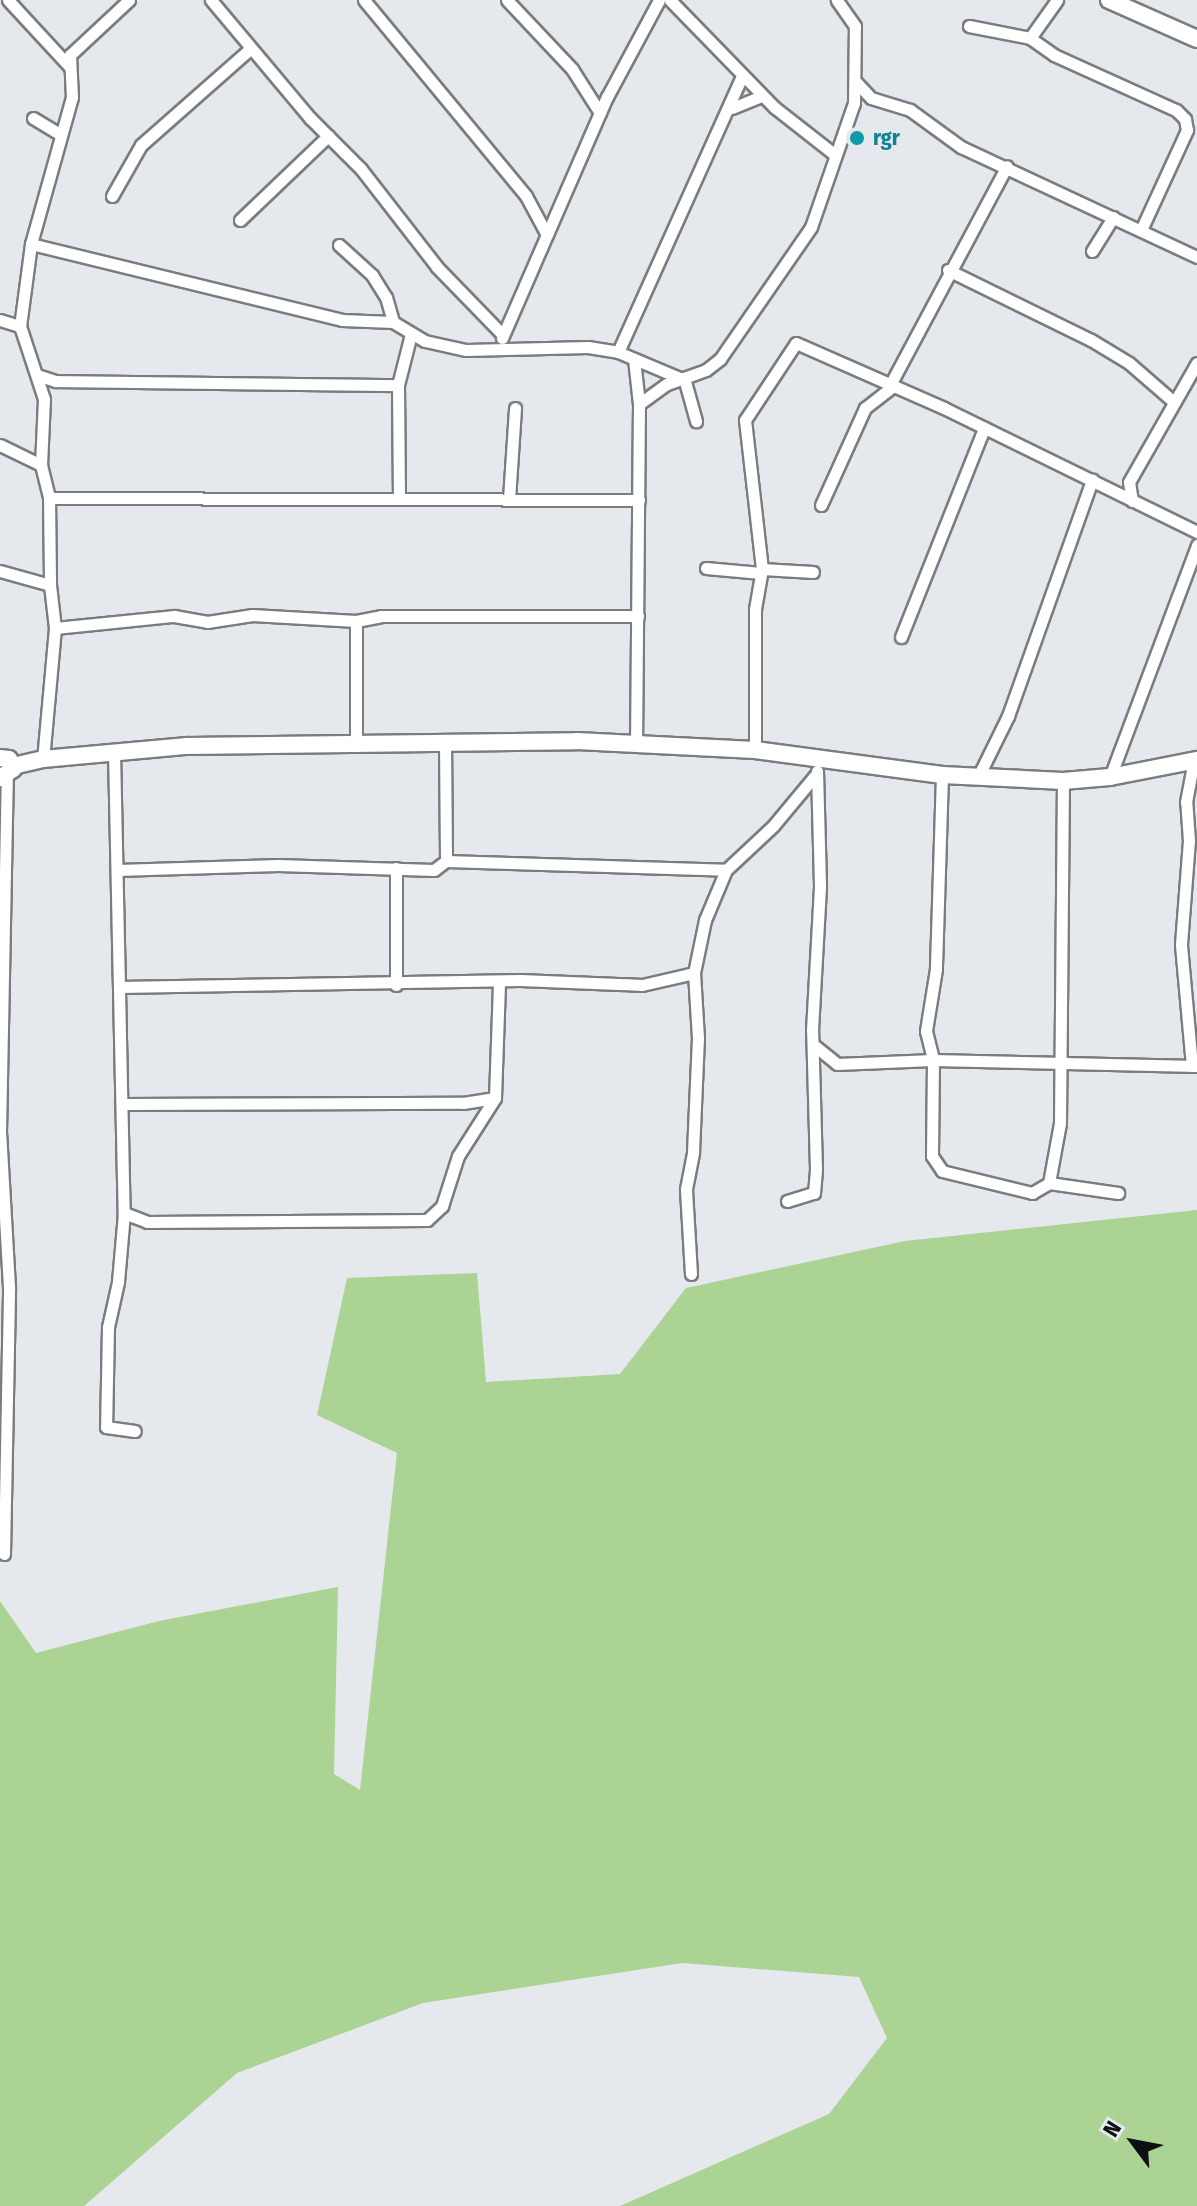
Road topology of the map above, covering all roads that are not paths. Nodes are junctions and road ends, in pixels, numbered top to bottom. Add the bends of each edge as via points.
1 (8, 0) edge
2 (129, 0) edge
3 (211, 0) edge
4 (364, 0) edge
5 (507, 0) edge
6 (659, 0) edge
7 (670, 0) edge
8 (837, 0) edge
9 (1057, 0) edge
10 (1109, 0) edge
11 (969, 26) dead end
12 (1030, 38) junction
13 (1197, 39) edge
14 (250, 49) junction
15 (69, 66) junction
16 (742, 76) junction
17 (856, 82) junction
18 (762, 96) junction
19 (601, 98) junction
20 (871, 98) junction
21 (854, 103) junction
22 (731, 109) junction
23 (33, 118) dead end
24 (60, 134) junction
25 (328, 136) junction
26 (834, 154) junction
27 (1007, 166) junction
28 (112, 196) dead end
29 (1113, 217) junction
30 (240, 220) dead end
31 (1141, 230) junction
32 (547, 235) junction
33 (31, 244) junction
34 (339, 245) dead end
35 (1092, 251) dead end
36 (1197, 257) edge
37 (948, 270) junction
38 (0, 320) edge
39 (393, 322) junction
40 (20, 326) junction
41 (501, 333) junction
42 (411, 334) junction
43 (505, 347) junction
44 (618, 352) junction
45 (634, 359) junction
46 (1197, 363) edge
47 (37, 375) junction
48 (682, 378) junction
49 (896, 384) junction
50 (398, 385) junction
51 (1174, 402) junction
52 (639, 404) junction
53 (515, 408) dead end
54 (696, 421) dead end
55 (984, 428) junction
56 (0, 445) edge
57 (41, 465) junction
58 (1092, 480) junction
59 (1129, 482) junction
60 (1112, 489) junction
61 (49, 498) junction
62 (399, 499) junction
63 (509, 499) junction
64 (639, 500) junction
65 (1132, 501) junction
66 (821, 505) dead end
67 (1197, 532) edge
68 (1197, 545) edge
69 (706, 568) dead end
70 (0, 571) edge
71 (761, 571) junction
72 (813, 572) dead end
73 (50, 585) junction
74 (638, 616) junction
75 (356, 621) junction
76 (55, 628) junction
77 (901, 637) dead end
78 (636, 741) junction
79 (445, 743) junction
80 (356, 746) junction
81 (755, 750) junction
82 (114, 751) junction
83 (43, 759) junction
84 (1196, 760) edge
85 (818, 765) junction
86 (5, 770) edge
87 (942, 775) junction
88 (978, 777) junction
89 (1110, 777) junction
90 (1063, 781) junction
91 (1193, 843) edge
92 (446, 861) junction
93 (396, 868) junction
94 (117, 870) junction
95 (726, 870) junction
96 (2, 887) edge
97 (694, 973) junction
98 (499, 983) junction
99 (396, 985) junction
100 (119, 987) junction
101 (815, 1046) junction
102 (933, 1060) junction
103 (1062, 1064) junction
104 (1194, 1066) edge
105 (495, 1098) junction
106 (122, 1104) junction
107 (1049, 1183) junction
108 (1118, 1193) dead end
109 (787, 1201) dead end
110 (124, 1213) junction
111 (691, 1274) dead end
112 (135, 1431) dead end
113 (4, 1554) dead end

1 - 15 street
2 - 15 street via 74,50
3 - 14 street
4 - 32 street via 526,196
5 - 19 street
6 - 19 street
7 - 16 street via 737,64
8 - 17 street via 855,26
9 - 12 street
10 - 13 street
11 - 12 street via 1003,28
12 - 31 street via 1185,119 1187,130
14 - 25 street
14 - 28 street via 141,145
15 - 24 street via 72,97
16 - 18 street
16 - 22 street
17 - 20 street
17 - 21 street
18 - 22 street
18 - 26 street
19 - 32 street via 600,113
20 - 21 street
20 - 27 street via 910,110 961,147
21 - 26 street
22 - 44 street
23 - 24 street
24 - 33 street via 54,175
25 - 30 street
25 - 41 street via 361,169 437,267
26 - 48 street via 800,246 764,289 720,359
27 - 29 street
27 - 37 street
29 - 31 street
29 - 35 street
31 - 36 street
32 - 41 street
33 - 39 street via 342,320
33 - 40 street
34 - 39 street via 372,275
37 - 49 street
37 - 51 street via 1091,340 1129,363
38 - 40 street
39 - 42 street
40 - 47 street
41 - 43 street
42 - 43 street via 466,350
42 - 50 street
43 - 44 street via 556,345
44 - 45 street
45 - 48 street
45 - 52 street
46 - 51 street
47 - 50 street via 56,381
47 - 57 street via 45,415
48 - 52 street
48 - 54 street
49 - 55 street
49 - 66 street via 865,408
49 - 71 street via 796,343 745,420
50 - 62 street
51 - 59 street
52 - 64 street
53 - 63 street
55 - 58 street
55 - 77 street
56 - 57 street
57 - 61 street
58 - 60 street
58 - 88 street via 1008,716
59 - 60 street
59 - 65 street
60 - 65 street
61 - 62 street
61 - 73 street
62 - 63 street
63 - 64 street
64 - 74 street
65 - 67 street
68 - 89 street
69 - 71 street
70 - 73 street
71 - 72 street
71 - 81 street via 755,609
73 - 76 street
74 - 75 street via 381,616
74 - 78 street
75 - 76 street via 252,615 207,622 174,616
75 - 80 street
76 - 83 street
78 - 79 street
78 - 81 street
79 - 80 street
79 - 92 street
80 - 82 street
81 - 85 street
82 - 83 street
82 - 94 street
83 - 86 street
84 - 89 street
84 - 91 street via 1186,802
85 - 87 street
85 - 95 street via 773,826
85 - 101 street
86 - 96 street
87 - 88 street
87 - 102 street via 936,969 926,1031
88 - 90 street
89 - 90 street
90 - 103 street
91 - 104 street via 1181,944
92 - 93 street via 434,870
92 - 95 street
93 - 94 street
93 - 99 street
94 - 100 street
95 - 97 street via 705,920
96 - 113 street via 0,1132 9,1287
97 - 98 street via 642,985
97 - 111 street via 698,1038 693,1152 686,1189
98 - 99 street
98 - 105 street
99 - 100 street
100 - 106 street
101 - 102 street via 837,1064
101 - 109 street via 814,1193
102 - 103 street
102 - 107 street via 932,1156 942,1171 1032,1193
103 - 104 street
103 - 107 street via 1057,1148
105 - 106 street via 463,1103
105 - 110 street via 458,1156 442,1206 427,1220 147,1222
106 - 110 street
107 - 108 street
110 - 112 street via 108,1327 106,1427

